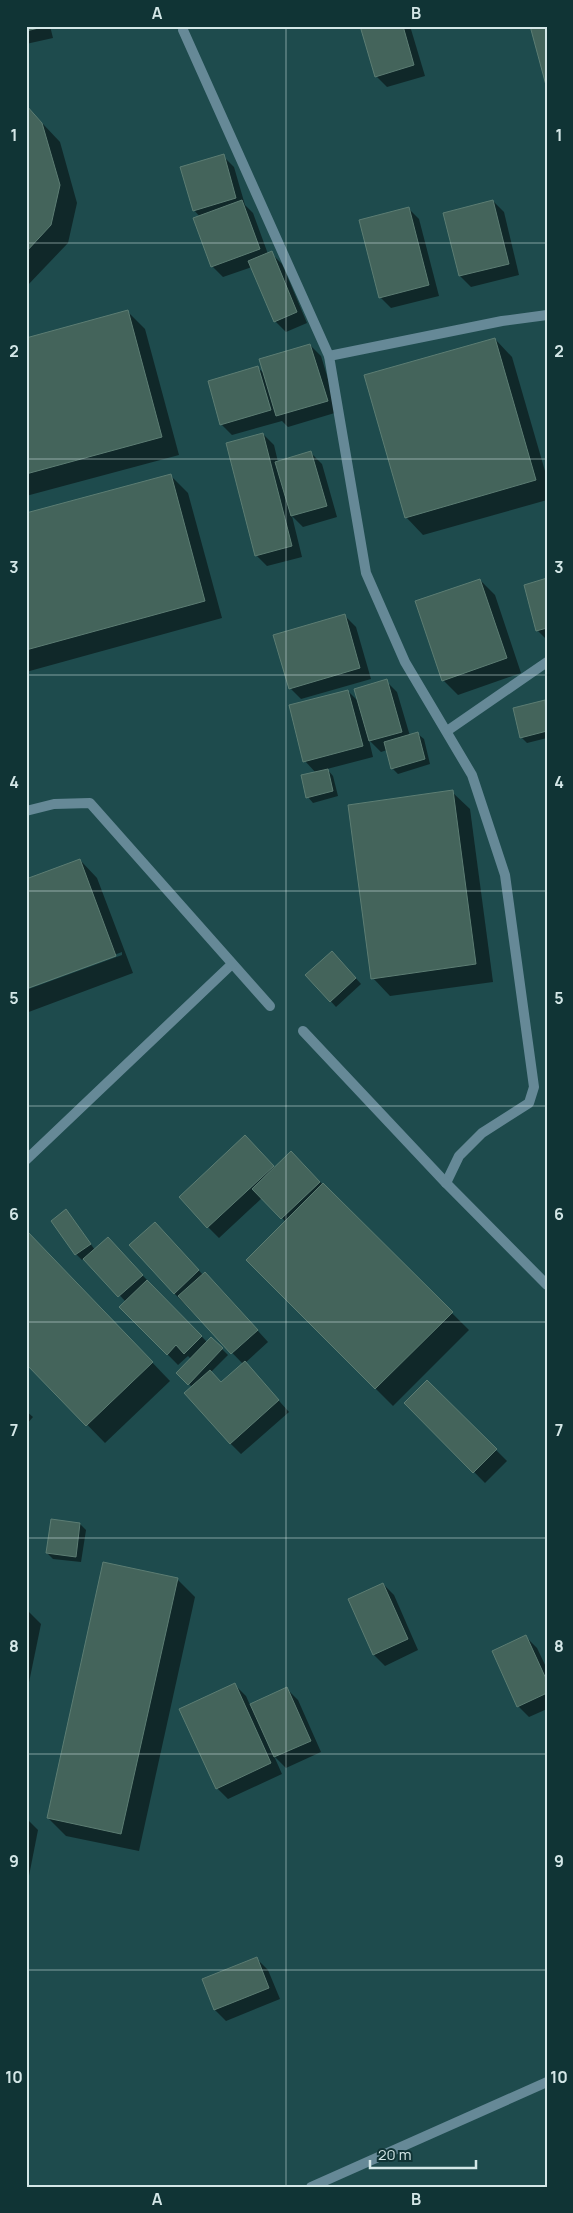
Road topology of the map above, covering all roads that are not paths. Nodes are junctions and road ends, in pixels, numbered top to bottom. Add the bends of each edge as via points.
1 (183, 30) dead end
2 (547, 315) edge
3 (329, 356) junction
4 (547, 662) edge
5 (447, 731) junction
6 (26, 811) edge
7 (232, 964) junction
8 (270, 1006) dead end
9 (303, 1031) dead end
10 (26, 1160) edge
11 (446, 1183) junction
12 (547, 1285) edge
13 (547, 2082) edge
14 (311, 2187) edge

1 - 3 lane
2 - 3 lane
3 - 5 lane via 366,572 405,662
4 - 5 lane
5 - 11 lane via 472,775 505,875 534,1087 529,1103 482,1132 459,1156
6 - 7 lane via 54,804 90,804
7 - 8 lane
7 - 10 lane
9 - 11 lane
11 - 12 lane
13 - 14 lane

